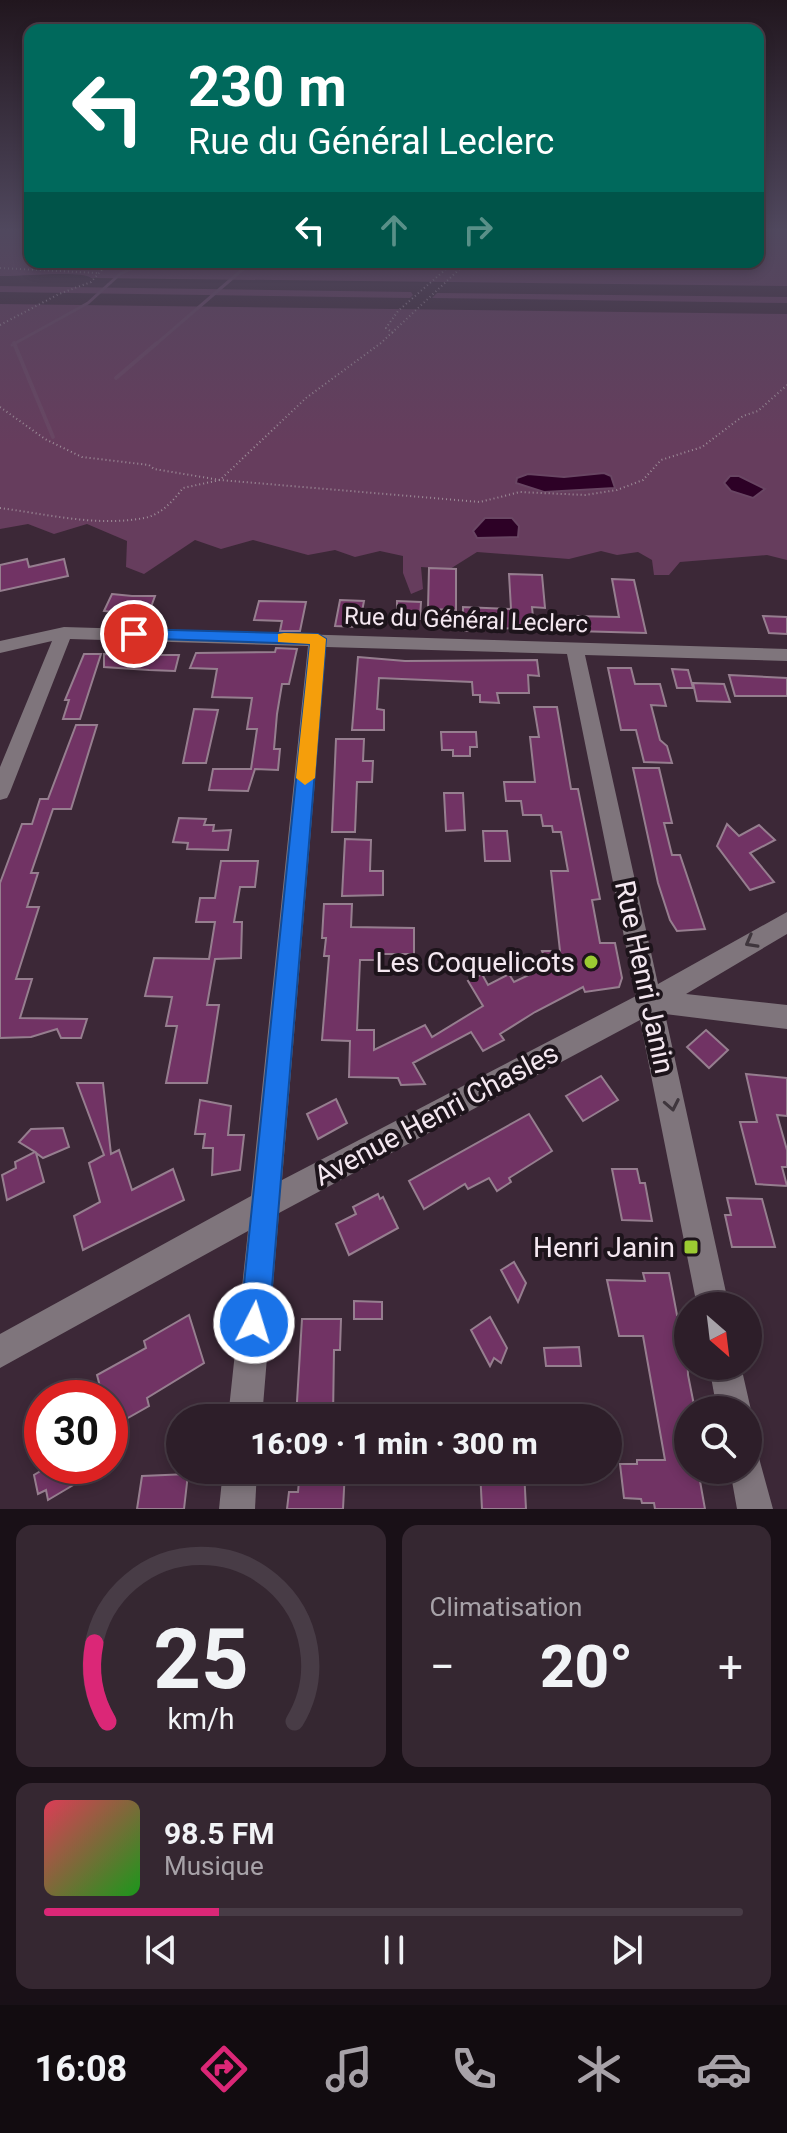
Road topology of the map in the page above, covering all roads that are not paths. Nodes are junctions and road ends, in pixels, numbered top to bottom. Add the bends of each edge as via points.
1 (64, 633) junction
2 (318, 639) junction
3 (0, 647) edge
4 (575, 648) junction
5 (787, 655) edge
6 (0, 792) edge
7 (787, 922) edge
8 (651, 1001) junction
9 (787, 1017) edge
10 (265, 1205) junction
11 (710, 1292) edge
12 (0, 1352) edge
13 (246, 1404) edge
14 (239, 1484) edge
15 (750, 1484) edge
16 (237, 1509) edge
17 (755, 1509) edge

1 - 2 street, Rue du Général Leclerc
1 - 3 street, Rue du Général Leclerc
1 - 6 street
2 - 4 street, Rue du Général Leclerc
2 - 10 street
4 - 5 street, Rue du Général Leclerc
4 - 8 street, Rue Henri Janin
7 -> 8 street, Avenue Henri Chasles
8 - 9 street
8 - 10 street, Avenue Henri Chasles
8 -> 11 street, Rue Henri Janin
10 - 12 street, Avenue Henri Chasles
10 - 13 street
14 - 16 street
15 - 17 street

